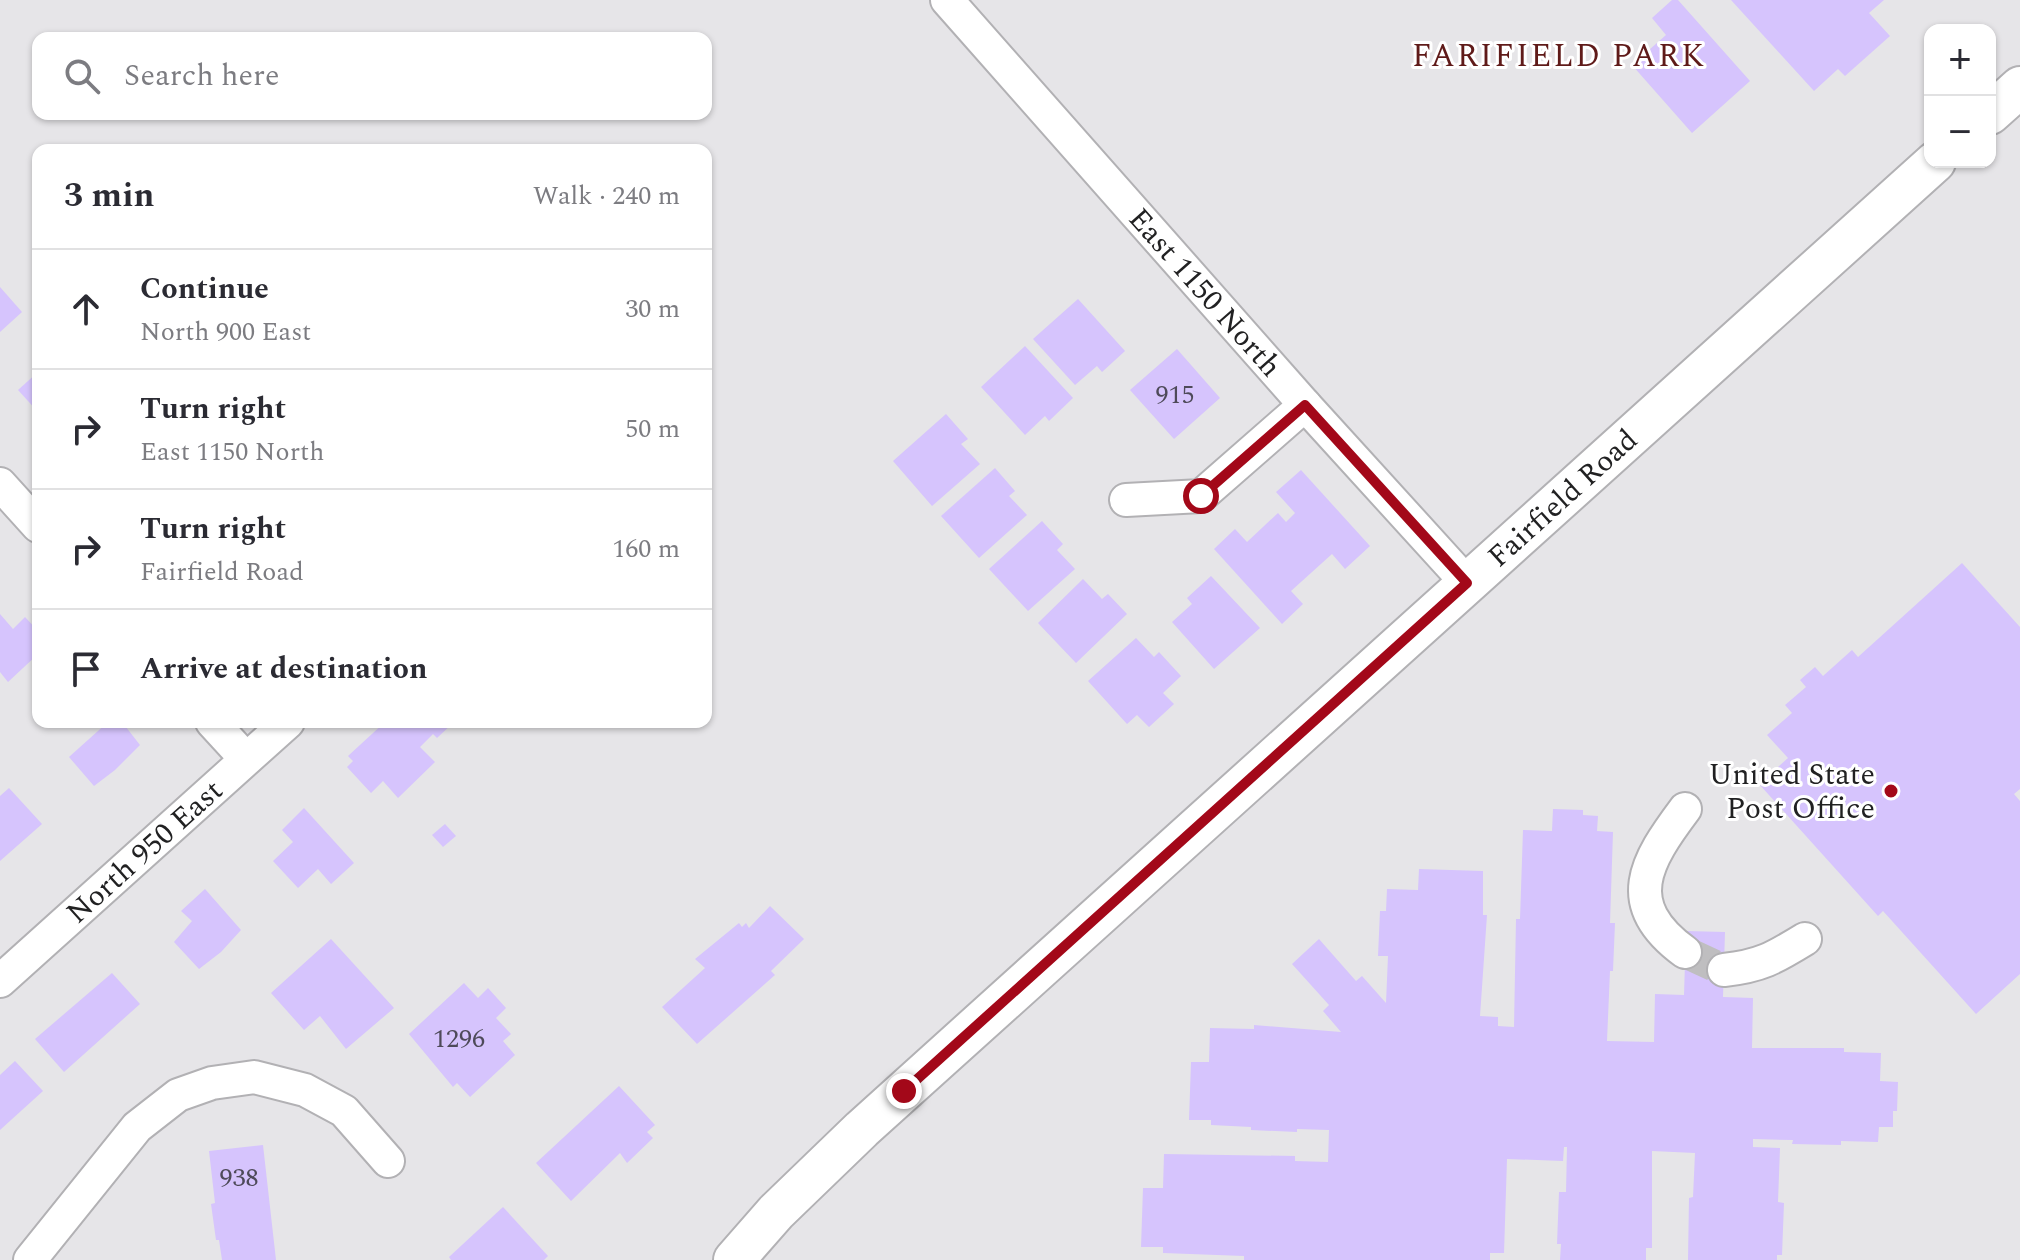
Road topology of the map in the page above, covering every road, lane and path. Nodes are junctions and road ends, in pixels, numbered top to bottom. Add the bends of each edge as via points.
1 (947, 0) edge
2 (2020, 87) edge
3 (1996, 109) edge
4 (1928, 168) edge
5 (1305, 405) junction
6 (0, 484) edge
7 (1126, 500) dead end
8 (32, 519) edge
9 (1467, 583) junction
10 (218, 728) edge
11 (281, 728) edge
12 (246, 759) junction
13 (1685, 809) dead end
14 (1805, 939) dead end
15 (1685, 952) tunnel mouth
16 (1724, 970) tunnel mouth
17 (0, 981) edge
18 (388, 1161) dead end
19 (30, 1260) edge
20 (734, 1260) edge

1 - 5 street, East 1150 North
2 - 3 main road
4 - 9 main road, Fairfield Road
5 - 7 street via 1201,496
5 - 9 street, East 1150 North
6 - 8 street
9 - 20 main road, Fairfield Road via 862,1129
10 - 12 street
11 - 12 street, North 950 East
12 - 17 street, North 950 East
13 - 15 street via 1657,846 1643,883 1651,912 1669,940
14 - 16 street via 1752,967
18 - 19 street via 344,1111 305,1090 254,1077 212,1083 178,1095 137,1127

